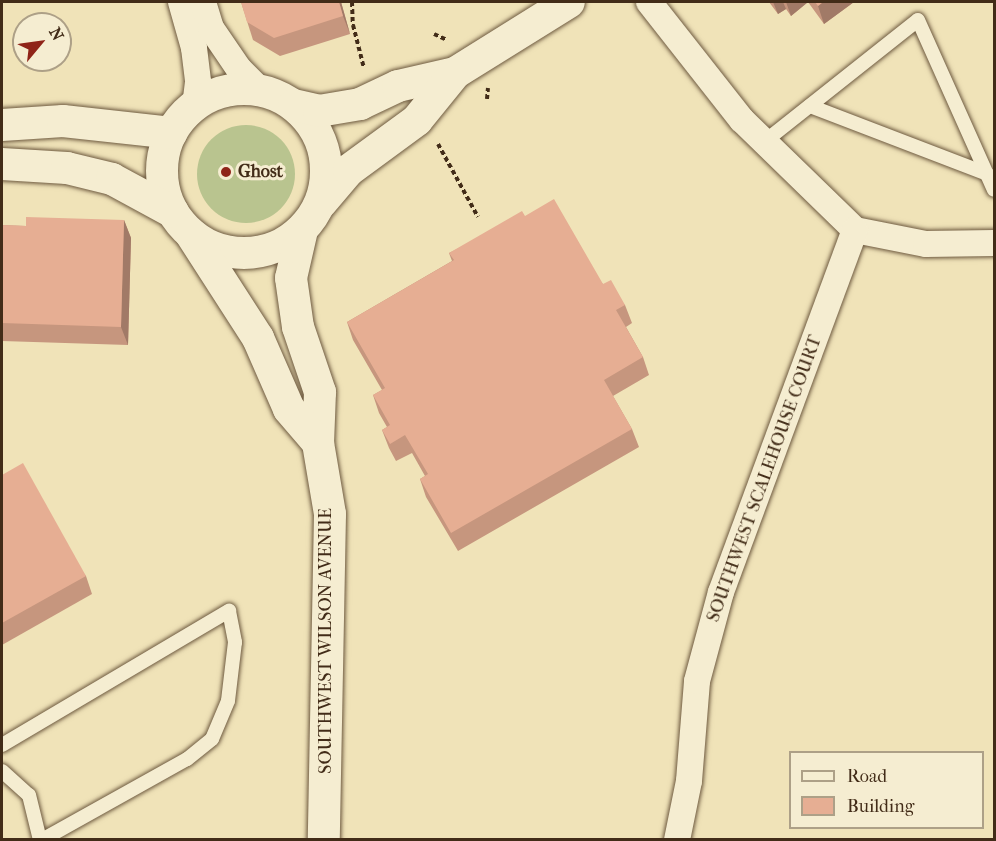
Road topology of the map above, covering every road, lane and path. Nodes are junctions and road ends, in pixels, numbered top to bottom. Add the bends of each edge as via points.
1 (181, 2) edge
2 (203, 2) edge
3 (352, 2) edge
4 (569, 2) edge
5 (649, 2) edge
6 (366, 73) dead end
7 (455, 73) junction
8 (260, 90) junction
9 (195, 105) junction
10 (294, 105) junction
11 (810, 106) junction
12 (2, 125) edge
13 (171, 133) junction
14 (434, 138) dead end
15 (764, 142) junction
16 (2, 164) edge
17 (987, 174) junction
18 (994, 190) edge
19 (320, 204) junction
20 (478, 217) dead end
21 (182, 222) junction
22 (302, 230) junction
23 (855, 230) junction
24 (994, 243) edge
25 (318, 443) junction
26 (2, 745) edge
27 (2, 771) edge
28 (41, 840) edge
29 (324, 840) edge
30 (677, 840) edge

1 - 9 street via 194,48 198,82
2 - 8 street via 211,28 239,69
3 - 6 path via 353,25
4 - 7 street
5 - 15 street via 742,120
7 - 10 street via 398,86 360,104 319,111
7 - 19 street via 417,120 349,170
8 - 9 street via 214,94
8 - 10 street
9 - 13 street
10 - 19 street via 312,125 324,150 326,178
11 - 15 lane
11 - 17 lane
11 - 17 lane via 918,20
12 - 13 street via 63,121
13 - 21 street via 163,186
14 - 20 path
15 - 23 street
16 - 21 street via 67,168 112,179
17 - 18 lane
19 - 22 street
21 - 22 street via 211,247 234,253 259,253
21 - 25 street via 258,338 289,410
22 - 25 street, SOUTHWEST WILSON AVENUE via 291,278 298,327 320,392
23 - 24 street via 926,244
23 - 30 street, SOUTHWEST SCALEHOUSE COURT via 721,592 697,681 689,782
25 - 29 street, SOUTHWEST WILSON AVENUE via 330,514
26 - 28 lane via 229,611 235,642 228,700 212,739 187,759
27 - 28 lane via 29,795

